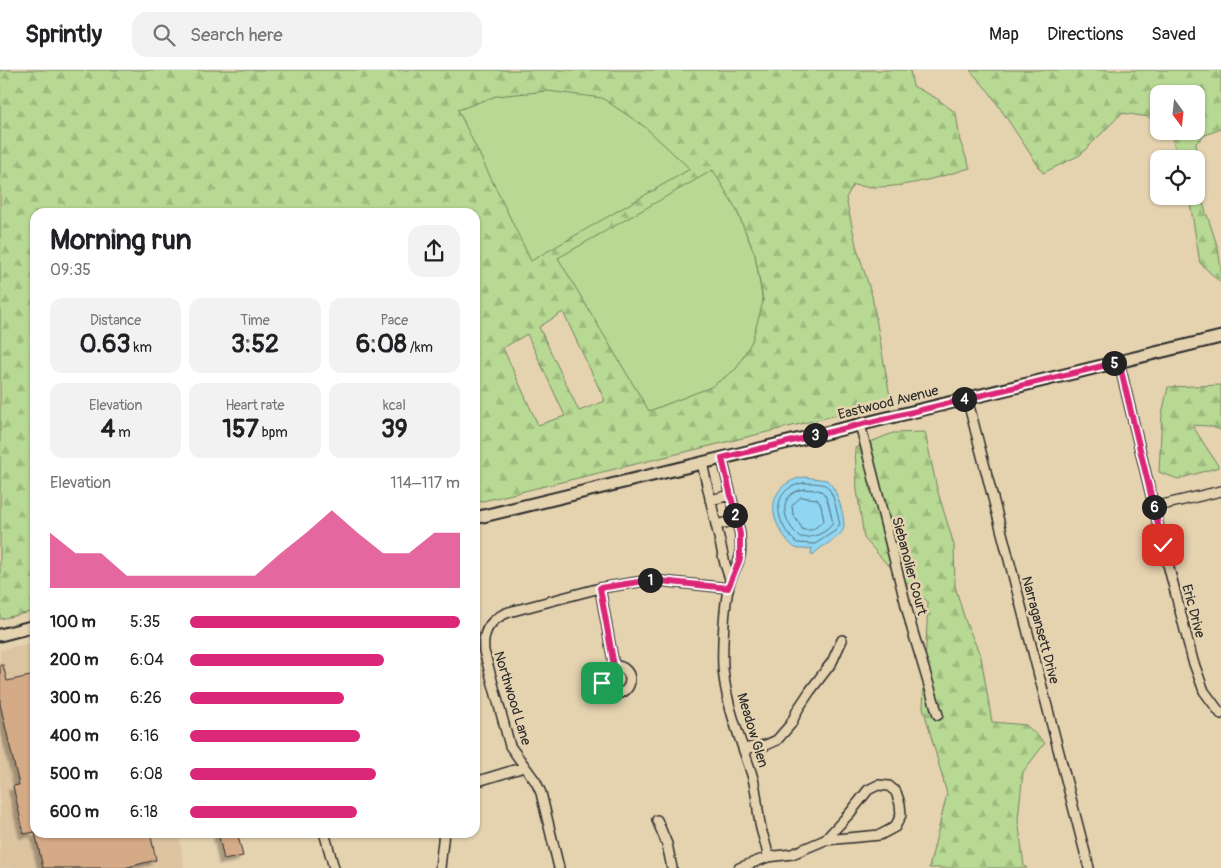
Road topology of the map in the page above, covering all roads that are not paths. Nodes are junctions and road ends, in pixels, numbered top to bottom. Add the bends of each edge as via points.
1 (1221, 337) edge
2 (1119, 362) junction
3 (967, 398) junction
4 (860, 424) junction
5 (722, 458) junction
6 (702, 462) junction
7 (1221, 491) edge
8 (731, 496) junction
9 (710, 500) junction
10 (1154, 507) junction
11 (480, 517) edge
12 (737, 520) junction
13 (716, 525) junction
14 (729, 583) junction
15 (600, 588) junction
16 (30, 627) edge
17 (0, 635) edge
18 (842, 640) dead end
19 (614, 666) dead end
20 (1221, 714) edge
21 (938, 715) dead end
22 (743, 750) junction
23 (524, 767) junction
24 (480, 780) edge
25 (657, 820) dead end
26 (326, 838) edge
27 (443, 838) edge
28 (825, 840) junction
29 (768, 857) junction
30 (334, 868) edge
31 (440, 868) edge
32 (559, 868) edge
33 (672, 868) edge
34 (739, 868) edge
35 (1089, 868) edge

1 - 2 street, Eastwood Avenue
2 - 3 street, Eastwood Avenue
2 - 10 street, Eric Drive
3 - 4 street, Eastwood Avenue
3 - 35 street, Narragansett Drive
4 - 5 street, Eastwood Avenue
4 - 21 street, Siebanolier Court via 912,629
5 - 6 street, Eastwood Avenue
5 - 8 street, Meadow Glen
6 - 9 street, Meadow Glen
6 - 11 street, Eastwood Avenue
7 - 10 street
8 - 9 street
8 - 12 street, Meadow Glen
9 - 13 street, Meadow Glen
10 - 20 street, Eric Drive via 1197,677 1208,699
12 - 13 street
12 - 14 street, Meadow Glen via 740,559
13 - 14 street, Meadow Glen
14 - 15 street, Northwood Lane via 651,580
14 - 22 street, Meadow Glen via 723,668 734,725
15 - 19 street
15 - 23 street, Northwood Lane via 501,615 489,625 483,639 510,746
16 - 17 street
18 - 22 street via 832,662 777,740
22 - 29 street, Meadow Glen via 753,777
23 - 24 street
23 - 32 street, Northwood Lane via 541,793
25 - 33 street
26 - 30 street
27 - 31 street
28 - 28 street via 868,790 878,785 889,786 896,792 901,815 895,827 880,835
28 - 29 street via 792,854
29 - 34 street

